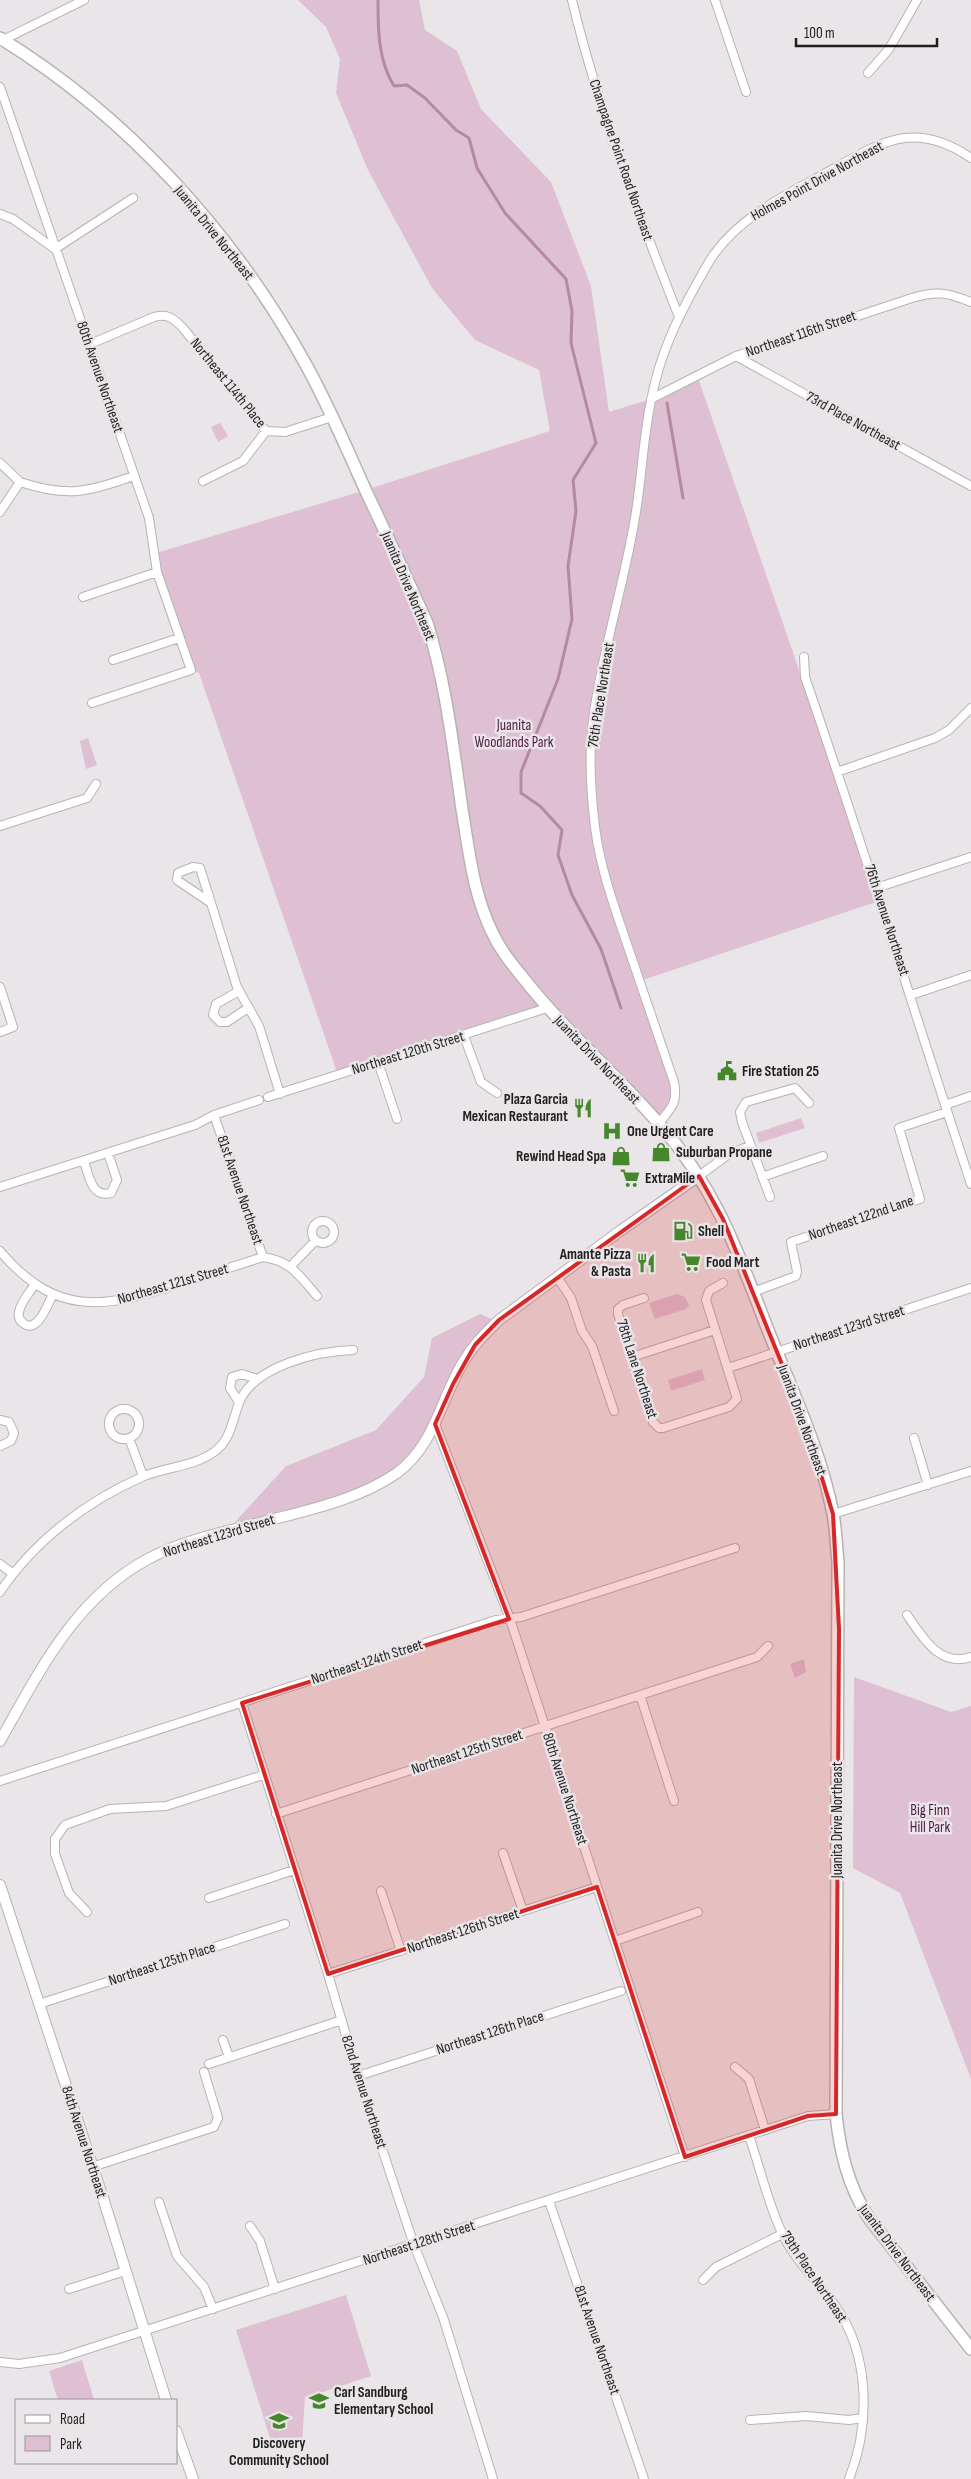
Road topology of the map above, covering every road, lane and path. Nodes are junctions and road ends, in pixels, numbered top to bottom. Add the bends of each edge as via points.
1 (84, 0) edge
2 (572, 0) edge
3 (715, 0) edge
4 (917, 0) edge
5 (1, 41) edge
6 (868, 72) dead end
7 (0, 87) edge
8 (746, 92) dead end
9 (971, 158) edge
10 (133, 198) dead end
11 (0, 214) edge
12 (55, 249) junction
13 (971, 302) edge
14 (679, 316) junction
15 (90, 344) junction
16 (736, 356) junction
17 (651, 399) junction
18 (332, 417) junction
19 (266, 431) junction
20 (0, 463) edge
21 (134, 476) junction
22 (203, 481) dead end
23 (20, 482) junction
24 (971, 486) edge
25 (0, 512) edge
26 (157, 572) junction
27 (83, 597) dead end
28 (179, 638) junction
29 (804, 657) dead end
30 (113, 660) dead end
31 (92, 703) dead end
32 (971, 708) edge
33 (837, 772) junction
34 (96, 784) dead end
35 (0, 826) edge
36 (971, 857) edge
37 (876, 888) junction
38 (211, 903) junction
39 (971, 975) edge
40 (0, 987) edge
41 (239, 991) junction
42 (911, 995) junction
43 (248, 1008) junction
44 (547, 1008) junction
45 (0, 1032) edge
46 (464, 1036) junction
47 (378, 1062) junction
48 (497, 1093) dead end
49 (280, 1094) junction
50 (971, 1096) edge
51 (268, 1097) dead end
52 (259, 1100) dead end
53 (809, 1102) dead end
54 (946, 1109) junction
55 (214, 1115) junction
56 (397, 1119) dead end
57 (659, 1123) junction
58 (750, 1146) junction
59 (108, 1153) junction
60 (823, 1156) dead end
61 (84, 1161) junction
62 (699, 1176) junction
63 (762, 1177) junction
64 (971, 1184) edge
65 (0, 1187) edge
66 (770, 1197) dead end
67 (315, 1241) dead end
68 (0, 1251) edge
69 (263, 1257) junction
70 (291, 1266) junction
71 (558, 1277) junction
72 (723, 1283) dead end
73 (35, 1284) junction
74 (971, 1288) edge
75 (753, 1292) junction
76 (53, 1294) junction
77 (317, 1296) dead end
78 (644, 1298) dead end
79 (715, 1330) junction
80 (353, 1350) dead end
81 (776, 1352) junction
82 (632, 1357) junction
83 (728, 1368) junction
84 (257, 1379) junction
85 (239, 1402) junction
86 (614, 1411) dead end
87 (0, 1420) edge
88 (435, 1424) junction
89 (129, 1438) dead end
90 (914, 1438) dead end
91 (0, 1446) edge
92 (971, 1471) edge
93 (143, 1476) junction
94 (928, 1485) junction
95 (833, 1514) junction
96 (735, 1548) dead end
97 (0, 1564) edge
98 (12, 1573) junction
99 (0, 1592) edge
100 (907, 1614) dead end
101 (510, 1619) junction
102 (768, 1646) dead end
103 (971, 1657) edge
104 (640, 1695) junction
105 (242, 1703) junction
106 (544, 1727) junction
107 (0, 1741) edge
108 (263, 1775) junction
109 (0, 1781) edge
110 (674, 1800) dead end
111 (276, 1814) junction
112 (503, 1853) dead end
113 (294, 1870) junction
114 (0, 1885) edge
115 (597, 1887) junction
116 (381, 1891) dead end
117 (209, 1898) dead end
118 (523, 1911) junction
119 (87, 1912) dead end
120 (698, 1912) dead end
121 (285, 1924) dead end
122 (615, 1941) junction
123 (401, 1951) junction
124 (328, 1974) junction
125 (621, 1991) dead end
126 (39, 2004) junction
127 (342, 2020) junction
128 (222, 2040) dead end
129 (229, 2057) junction
130 (208, 2064) dead end
131 (735, 2067) dead end
132 (204, 2072) dead end
133 (358, 2076) junction
134 (836, 2114) junction
135 (765, 2130) junction
136 (749, 2136) junction
137 (685, 2157) junction
138 (92, 2167) junction
139 (549, 2201) junction
140 (159, 2202) dead end
141 (250, 2226) dead end
142 (782, 2234) junction
143 (414, 2245) junction
144 (125, 2271) junction
145 (702, 2280) dead end
146 (69, 2289) dead end
147 (276, 2289) junction
148 (213, 2309) junction
149 (144, 2331) junction
150 (971, 2349) edge
151 (0, 2362) edge
152 (166, 2399) edge
153 (862, 2418) junction
154 (750, 2420) dead end
155 (178, 2437) edge
156 (193, 2479) edge
157 (494, 2479) edge
158 (644, 2479) edge
159 (849, 2479) edge

1 - 5 street
2 - 14 street, Champagne Point Road Northeast via 584,52 604,113
3 - 8 street
4 - 6 street via 889,48
5 - 18 main road, Juanita Drive Northeast via 93,105 145,152 206,218 267,301 304,361
7 - 12 street, 80th Avenue Northeast
9 - 14 street, Holmes Point Drive Northeast via 951,145 924,137 897,139 872,148 745,221 713,255
10 - 12 street
11 - 12 street via 21,224
12 - 15 street, 80th Avenue Northeast
13 - 16 street, Northeast 116th Street via 930,292
14 - 17 street, 76th Place Northeast via 657,373
15 - 19 street, Northeast 114th Place via 160,315 172,317
15 - 21 street, 80th Avenue Northeast
16 - 17 street, Northeast 116th Street
16 - 24 street, 73rd Place Northeast
17 - 57 street, 76th Place Northeast via 634,527 598,692 590,767 595,828 608,887 674,1082 676,1096
18 - 19 street, Northeast 114th Place via 285,432
18 - 44 main road, Juanita Drive Northeast via 427,623 436,652 472,878 480,904 502,951
19 - 22 street via 243,461
20 - 23 street
21 - 23 street via 87,492 64,493
21 - 26 street, 80th Avenue Northeast via 149,518
23 - 25 street
26 - 27 street
26 - 28 street, 80th Avenue Northeast
28 - 30 street
28 - 31 street, 80th Avenue Northeast via 191,670
29 - 33 street, 76th Avenue Northeast via 805,677
32 - 33 street via 954,726 935,738
33 - 37 street, 76th Avenue Northeast
34 - 35 street via 87,798
36 - 37 street
37 - 42 street, 76th Avenue Northeast
38 - 38 street via 200,868 193,867 178,873 177,880
38 - 41 street
39 - 42 street
40 - 45 street via 13,1028
41 - 43 street
41 - 43 street via 216,1004 215,1018 227,1022
42 - 54 street, 76th Avenue Northeast
43 - 49 street via 259,1026
44 - 46 street, Northeast 120th Street
44 - 57 main road, Juanita Drive Northeast
46 - 47 street, Northeast 120th Street
46 - 48 street via 482,1082
47 - 49 street, Northeast 120th Street
47 - 56 street
49 - 51 street, Northeast 120th Street
50 - 54 street
52 - 55 street
53 - 58 street via 795,1088 746,1102 740,1112
54 - 64 street, 76th Avenue Northeast
54 - 75 street, Northeast 122nd Lane via 899,1128 920,1199 791,1242 798,1271 796,1276
55 - 59 street via 195,1125
55 - 69 street, 81st Avenue Northeast
57 - 62 main road, Juanita Drive Northeast
58 - 62 street via 729,1154
58 - 63 street
59 - 61 street
59 - 61 street via 117,1180 111,1193 98,1193 92,1186
60 - 63 street
61 - 65 street
62 - 71 street, Northeast 123rd Street
62 - 75 main road, Juanita Drive Northeast via 723,1219
63 - 66 street
67 - 70 street
68 - 73 street, Northeast 121st Street
69 - 70 street, 81st Avenue Northeast via 278,1259
69 - 76 street, Northeast 121st Street via 131,1300 91,1303
70 - 77 street, 81st Avenue Northeast
71 - 86 street via 592,1346
71 - 88 street, Northeast 123rd Street via 498,1320 481,1339 464,1361
72 - 79 street via 709,1291 706,1300
73 - 76 street, Northeast 121st Street
73 - 76 street via 19,1310 23,1323 37,1322
74 - 81 street, Northeast 123rd Street
75 - 81 main road, Juanita Drive Northeast
78 - 82 street, 78th Lane Northeast via 618,1309
79 - 82 street
79 - 83 street
80 - 84 street via 331,1350 273,1369
81 - 83 street, Northeast 123rd Street
81 - 95 main road, Juanita Drive Northeast via 803,1416
82 - 83 street, 78th Lane Northeast via 657,1426 663,1428 729,1407 736,1401
84 - 85 street
84 - 85 street via 242,1374 232,1378 230,1388
85 - 93 street via 233,1426 215,1451 201,1460
87 - 91 street via 9,1422 14,1434 11,1441
88 - 101 street, 80th Avenue Northeast
88 - 107 street, Northeast 123rd Street via 425,1443 400,1471 365,1492 177,1547 126,1572 67,1628
89 - 93 street
90 - 94 street
92 - 94 street
93 - 98 street via 71,1518 50,1534
94 - 95 street
95 - 134 main road, Juanita Drive Northeast via 839,1619
96 - 101 street, Northeast 124th Street
97 - 98 street
98 - 99 street
100 - 103 street via 931,1648 942,1657 955,1660
101 - 105 street, Northeast 124th Street via 496,1620
101 - 106 street, 80th Avenue Northeast
102 - 104 street, Northeast 125th Street via 758,1657
104 - 106 street, Northeast 125th Street
104 - 110 street
105 - 108 street, 82nd Avenue Northeast
105 - 109 street, Northeast 124th Street
106 - 111 street, Northeast 125th Street
106 - 115 street, 80th Avenue Northeast
108 - 111 street, 82nd Avenue Northeast
108 - 119 street via 166,1806 116,1808 65,1824 55,1839 55,1854 69,1893
111 - 113 street, 82nd Avenue Northeast
112 - 118 street
113 - 117 street
113 - 124 street, 82nd Avenue Northeast
114 - 126 street, 84th Avenue Northeast
115 - 118 street, Northeast 126th Street
115 - 122 street, 80th Avenue Northeast
116 - 123 street
118 - 123 street, Northeast 126th Street
120 - 122 street
121 - 126 street, Northeast 125th Place
122 - 137 street, 80th Avenue Northeast
123 - 124 street, Northeast 126th Street
124 - 127 street, 82nd Avenue Northeast
125 - 133 street, Northeast 126th Place
126 - 138 street, 84th Avenue Northeast
127 - 129 street
127 - 133 street, 82nd Avenue Northeast
128 - 129 street
129 - 130 street
131 - 135 street via 749,2079
132 - 138 street via 218,2123 208,2130
133 - 143 street, 82nd Avenue Northeast
134 - 135 street, Northeast 128th Street via 808,2116
134 - 150 main road, Juanita Drive Northeast via 840,2149 857,2200
135 - 136 street, Northeast 128th Street
136 - 137 street, Northeast 128th Street
136 - 142 street, 79th Place Northeast
137 - 139 street, Northeast 128th Street
138 - 144 street, 84th Avenue Northeast
139 - 143 street, Northeast 128th Street
139 - 158 street, 81st Avenue Northeast
140 - 148 street via 177,2256 204,2287
141 - 147 street via 260,2241
142 - 145 street via 716,2267
142 - 153 street, 79th Place Northeast via 835,2305 854,2340 862,2379
143 - 147 street, Northeast 128th Street
143 - 157 street, 82nd Avenue Northeast via 443,2317
144 - 146 street
144 - 149 street, 84th Avenue Northeast
147 - 148 street, Northeast 128th Street
148 - 149 street, Northeast 128th Street
149 - 151 street, Northeast 128th Street via 60,2358 19,2364
149 - 152 street, 84th Avenue Northeast
153 - 154 street via 806,2416
153 - 159 street, 79th Place Northeast via 856,2462
155 - 156 street

